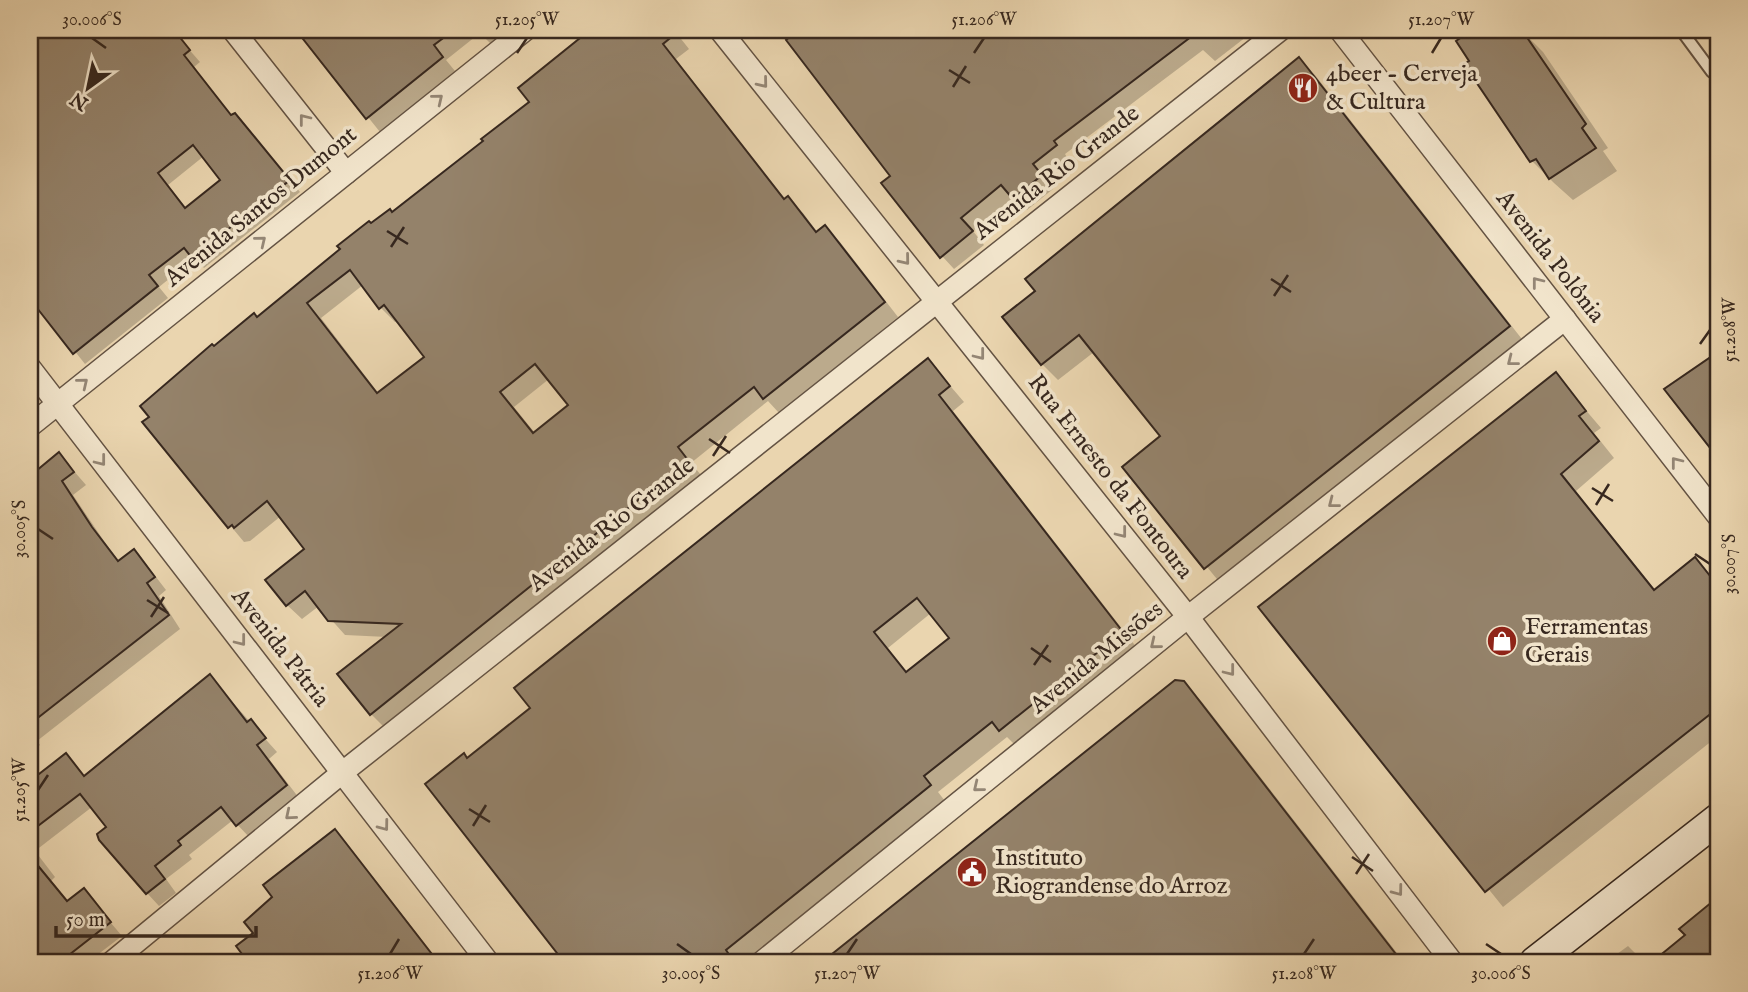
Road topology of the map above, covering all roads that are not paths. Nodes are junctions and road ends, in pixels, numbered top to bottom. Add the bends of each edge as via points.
1 (233, 30) edge
2 (525, 30) edge
3 (720, 30) edge
4 (1280, 30) edge
5 (1340, 30) edge
6 (1681, 30) edge
7 (1712, 72) dead end
8 (346, 173) junction
9 (938, 301) junction
10 (1565, 319) junction
11 (30, 368) edge
12 (57, 404) junction
13 (30, 426) edge
14 (1718, 516) edge
15 (1188, 617) junction
16 (343, 772) junction
17 (1718, 819) edge
18 (112, 962) edge
19 (488, 962) edge
20 (762, 962) edge
21 (1452, 962) edge
22 (1535, 962) edge

8 -> 1 street
8 -> 2 street, Avenida Santos Dumont
3 -> 9 street, Rua Ernesto da Fontoura
4 - 9 street, Avenida Rio Grande
10 -> 5 street, Avenida Polônia
6 - 7 lane
12 -> 8 street, Avenida Santos Dumont
9 -> 15 street, Rua Ernesto da Fontoura
9 - 16 street, Avenida Rio Grande
14 -> 10 street, Avenida Polônia
10 -> 15 street, Avenida Missões
11 - 12 street, Avenida Pátria
12 - 13 street, Avenida Santos Dumont
12 -> 16 street, Avenida Pátria
15 -> 20 street, Avenida Missões
15 -> 21 street, Rua Ernesto da Fontoura
16 -> 18 street, Avenida Rio Grande
16 -> 19 street, Avenida Pátria
17 - 22 main road

